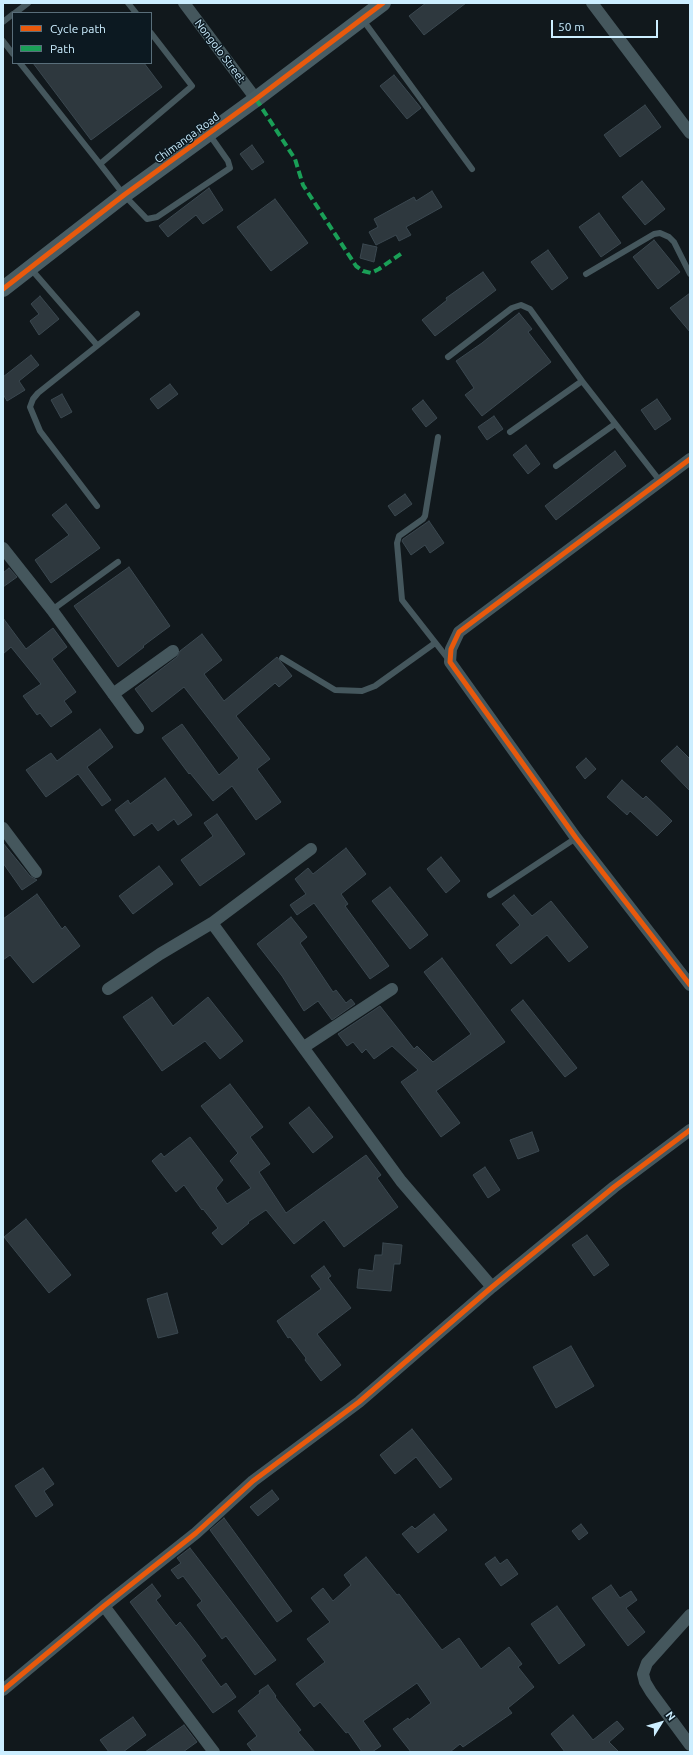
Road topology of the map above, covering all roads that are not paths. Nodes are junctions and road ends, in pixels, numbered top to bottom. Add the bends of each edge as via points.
1 (28, 3) edge
2 (128, 3) edge
3 (184, 3) edge
4 (383, 3) edge
5 (592, 3) edge
6 (17, 12) edge
7 (135, 12) edge
8 (12, 15) edge
9 (362, 18) junction
10 (3, 22) edge
11 (152, 34) edge
12 (3, 41) edge
13 (12, 53) edge
14 (21, 64) edge
15 (256, 99) junction
16 (690, 133) edge
17 (209, 134) junction
18 (100, 164) junction
19 (472, 169) dead end
20 (124, 195) junction
21 (30, 267) junction
22 (586, 274) dead end
23 (690, 274) edge
24 (3, 289) edge
25 (137, 314) dead end
26 (97, 345) junction
27 (448, 357) dead end
28 (582, 381) junction
29 (615, 424) junction
30 (510, 432) dead end
31 (438, 437) dead end
32 (690, 459) edge
33 (556, 466) dead end
34 (660, 481) junction
35 (97, 506) dead end
36 (3, 548) edge
37 (118, 562) dead end
38 (52, 610) junction
39 (435, 643) junction
40 (173, 651) dead end
41 (282, 658) dead end
42 (450, 662) junction
43 (113, 694) junction
44 (138, 728) dead end
45 (3, 828) edge
46 (576, 838) junction
47 (311, 849) dead end
48 (36, 872) dead end
49 (490, 895) dead end
50 (212, 923) junction
51 (690, 985) edge
52 (108, 989) dead end
53 (392, 989) dead end
54 (304, 1047) junction
55 (690, 1130) edge
56 (492, 1287) junction
57 (104, 1606) junction
58 (690, 1615) edge
59 (3, 1690) edge
60 (690, 1744) edge
61 (214, 1752) edge

1 - 6 lane
2 - 7 lane
3 - 15 street, Nongolo Street
4 - 9 street, Chimanga Road
5 - 16 street
8 - 10 lane
9 - 15 street, Chimanga Road
9 - 19 lane
11 - 18 lane via 192,86
12 - 13 lane
14 - 18 lane
15 - 17 street, Chimanga Road
17 - 20 street, Chimanga Road
17 - 20 lane via 230,168 157,217 147,219
18 - 20 lane
20 - 21 street, Chimanga Road
21 - 24 street, Chimanga Road
21 - 26 lane
22 - 23 lane via 654,234 660,233 674,242
25 - 26 lane
26 - 35 lane via 38,393 30,407 40,431
27 - 28 lane via 512,308 521,305 530,309
28 - 29 lane
28 - 30 lane
29 - 33 lane
29 - 34 lane
31 - 39 lane via 425,516 400,536 397,543 402,600
32 - 34 street
34 - 42 street via 459,632 451,649
36 - 38 street
37 - 38 lane
38 - 43 street
39 - 41 lane via 375,686 362,691 335,690
39 - 42 lane
40 - 43 street
42 - 46 street
43 - 44 street
45 - 48 street
46 - 49 lane
46 - 51 street
47 - 50 street
50 - 52 street
50 - 54 street
53 - 54 street
54 - 56 street via 401,1182
55 - 56 street via 614,1187
56 - 57 street via 359,1402 253,1481 196,1533
57 - 59 street
57 - 61 street
58 - 60 street via 647,1663 643,1674 645,1682

